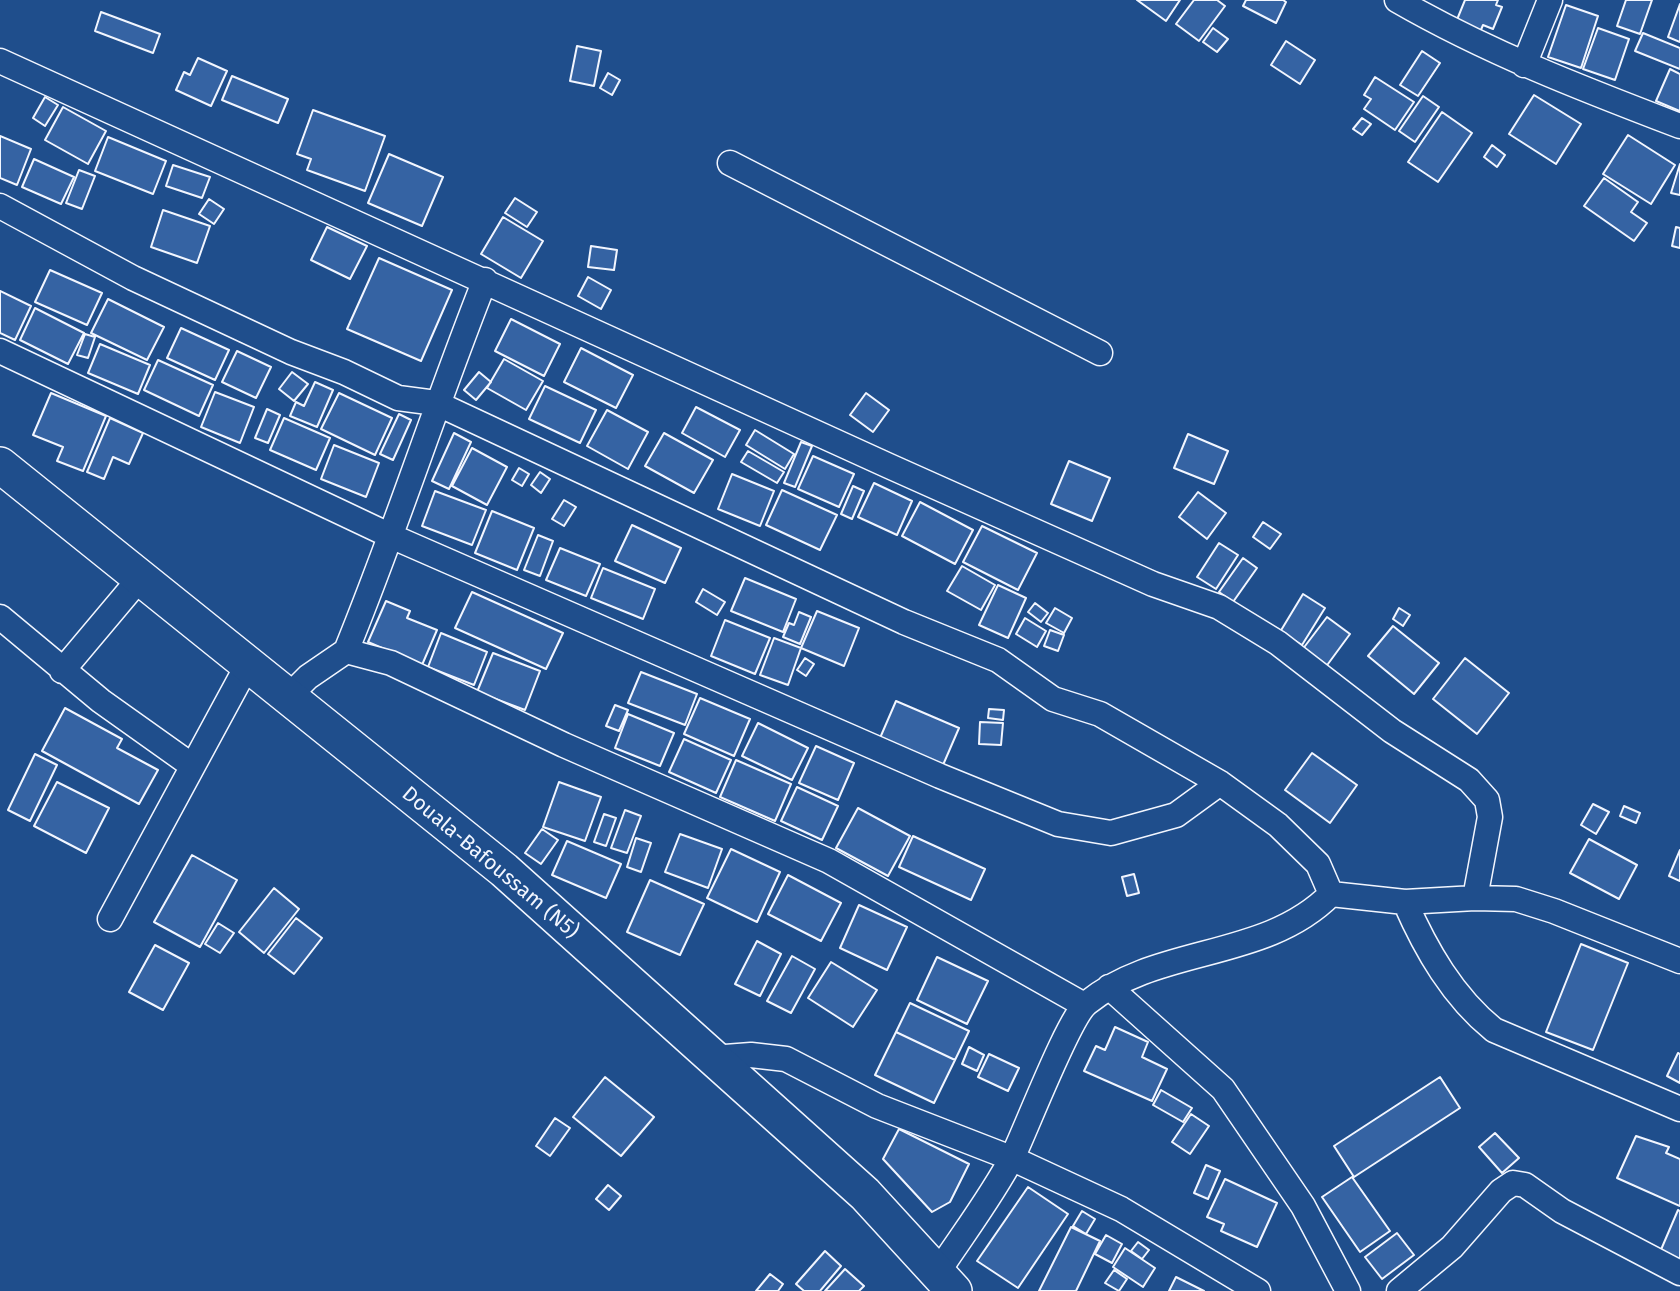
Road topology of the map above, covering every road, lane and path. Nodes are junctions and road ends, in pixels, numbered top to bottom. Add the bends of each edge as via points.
1 (1397, 0) edge
2 (1550, 0) edge
3 (0, 61) edge
4 (1524, 65) junction
5 (1680, 126) edge
6 (730, 163) dead end
7 (0, 206) edge
8 (485, 280) junction
9 (0, 351) edge
10 (1100, 353) dead end
11 (436, 403) junction
12 (0, 465) edge
13 (393, 537) junction
14 (141, 577) junction
15 (0, 617) edge
16 (346, 651) junction
17 (247, 666) junction
18 (62, 671) junction
19 (289, 696) junction
20 (191, 765) junction
21 (1220, 783) junction
22 (1331, 894) junction
23 (1475, 898) junction
24 (1405, 902) junction
25 (110, 919) dead end
26 (1680, 961) edge
27 (1109, 987) junction
28 (1084, 1005) junction
29 (712, 1058) junction
30 (1680, 1109) edge
31 (1011, 1158) junction
32 (1680, 1273) edge
33 (946, 1281) edge
34 (1258, 1291) edge
35 (1348, 1291) edge
36 (1399, 1291) edge

1 - 4 street
2 - 4 street
3 - 8 street
4 - 5 street
6 - 10 street
7 - 11 street via 133,278 291,352 398,398
8 - 11 street
8 - 23 street via 1102,561 1219,607 1278,643 1391,731 1469,780 1487,800 1490,817
9 - 13 street
11 - 13 street
11 - 21 street via 904,622 999,660 1053,699 1100,714
12 - 14 highway, Douala-Bafoussam (N5)
13 - 16 street
13 - 21 street via 1058,824 1111,833 1176,815
14 - 17 highway, Douala-Bafoussam (N5)
14 - 18 street
15 - 18 street
16 - 19 street
16 - 28 street via 391,663 829,861
17 - 19 highway, Douala-Bafoussam (N5)
17 - 20 street
18 - 20 street
19 - 29 highway, Douala-Bafoussam (N5) via 504,870
20 - 25 street
21 - 22 street via 1278,825 1318,864
22 - 24 street
22 - 27 street via 1312,913 1266,937
23 - 24 street
23 - 26 street via 1516,900 1554,911
24 - 30 street via 1444,975 1494,1030
27 - 28 street
27 - 35 street via 1223,1089 1303,1206
28 - 31 street
29 - 31 street via 751,1055 786,1059 877,1106
29 - 33 highway, Douala-Bafoussam (N5) via 865,1194
31 - 33 street
31 - 34 street via 1121,1209
32 - 36 street via 1562,1211 1525,1185 1513,1183 1452,1247

